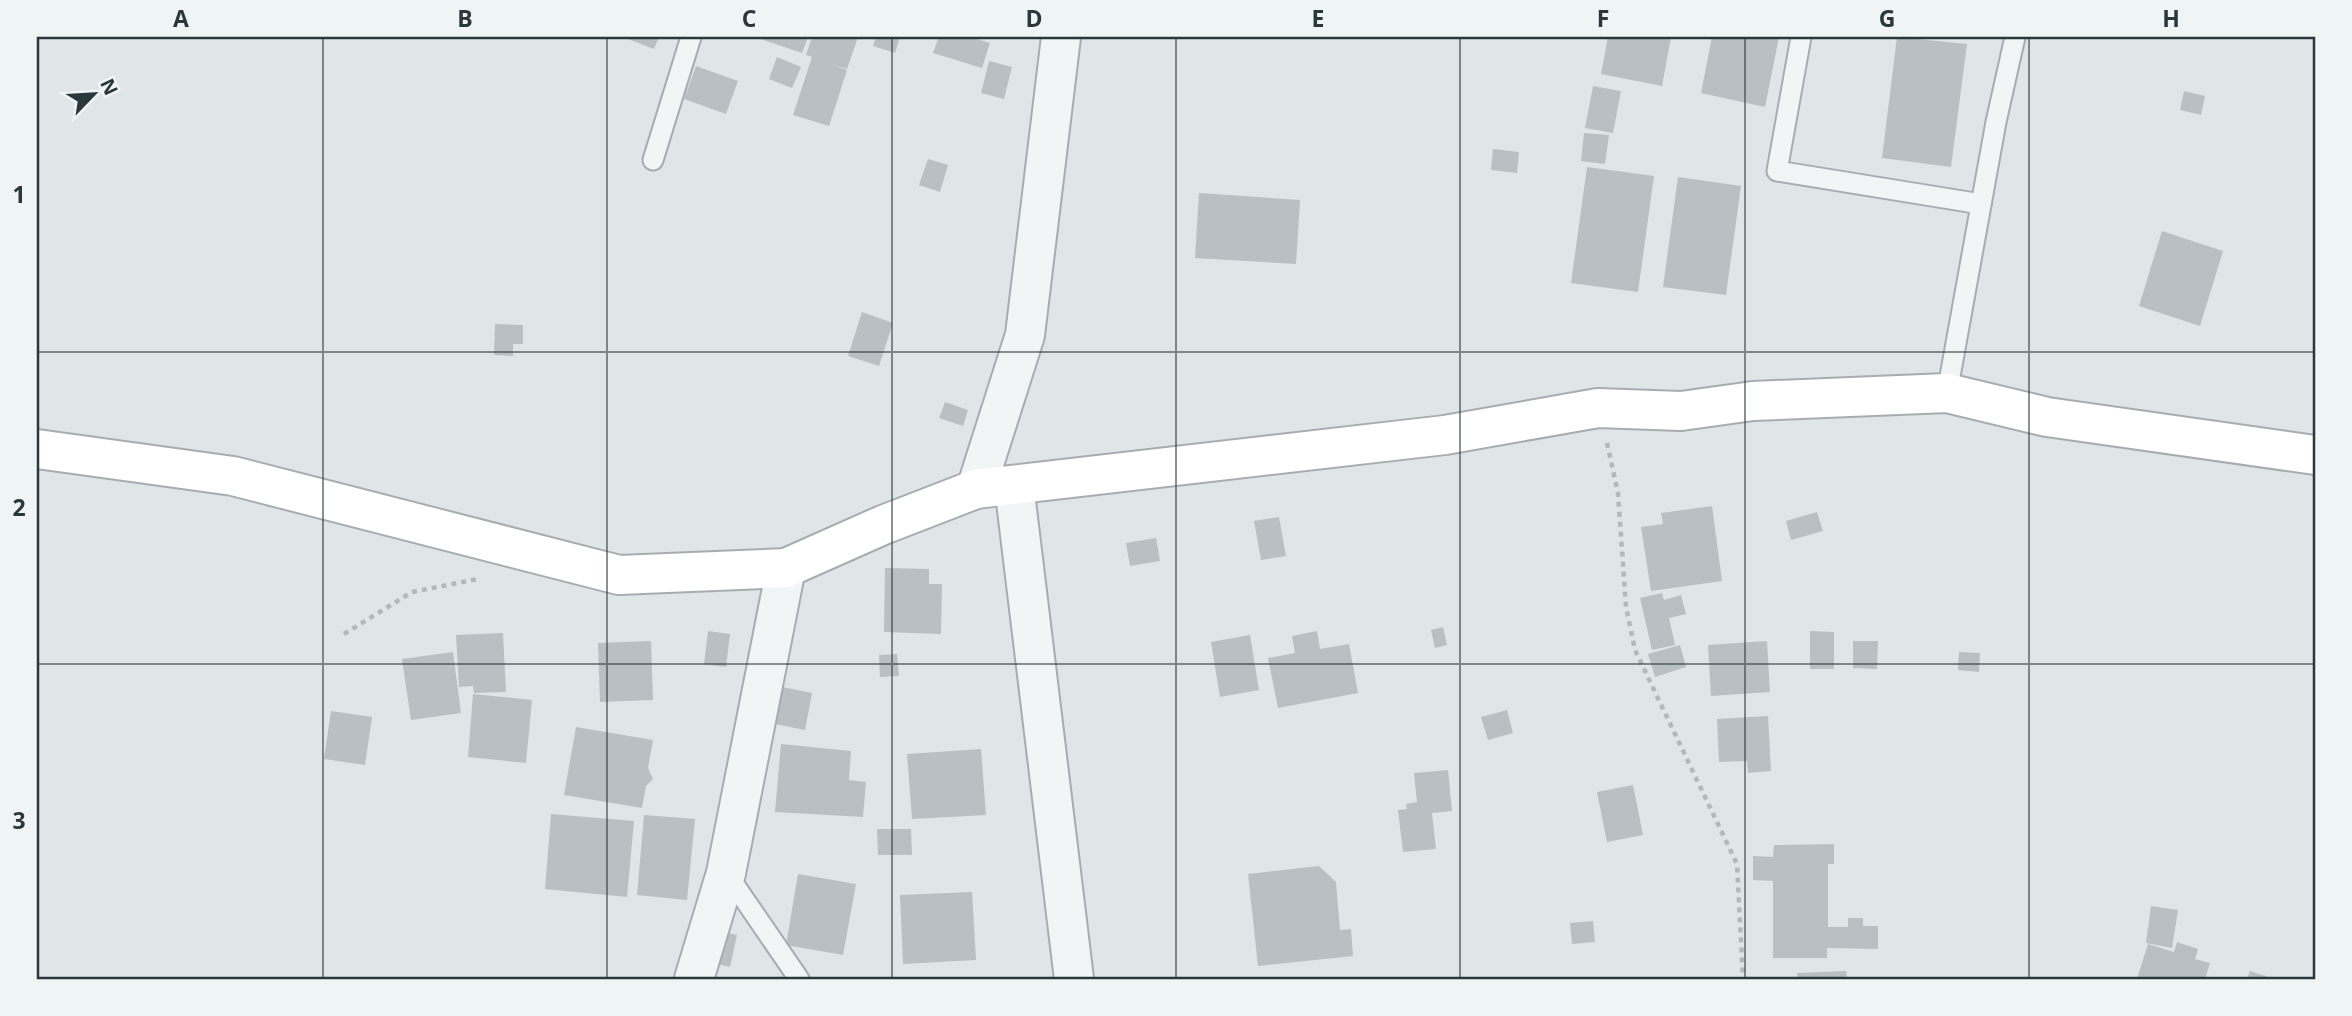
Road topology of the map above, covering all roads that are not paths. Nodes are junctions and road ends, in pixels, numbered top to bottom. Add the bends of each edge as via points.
1 (691, 37) edge
2 (1061, 37) edge
3 (1801, 37) edge
4 (2015, 37) edge
5 (653, 160) dead end
6 (1981, 204) junction
7 (1947, 393) junction
8 (37, 449) edge
9 (2315, 455) edge
10 (1014, 485) junction
11 (976, 489) junction
12 (786, 569) junction
13 (726, 873) junction
14 (694, 979) edge
15 (799, 979) edge
16 (1074, 979) edge

1 - 5 lane
2 - 11 street via 1025,335
3 - 6 lane via 1777,171
4 - 6 lane
6 - 7 lane
7 - 9 street via 2047,416
7 - 10 street via 1753,401 1681,411 1598,408 1445,435
8 - 12 street via 233,476 619,575
10 - 11 street
10 - 16 street
11 - 12 street
12 - 13 street
13 - 14 street
13 - 15 lane

